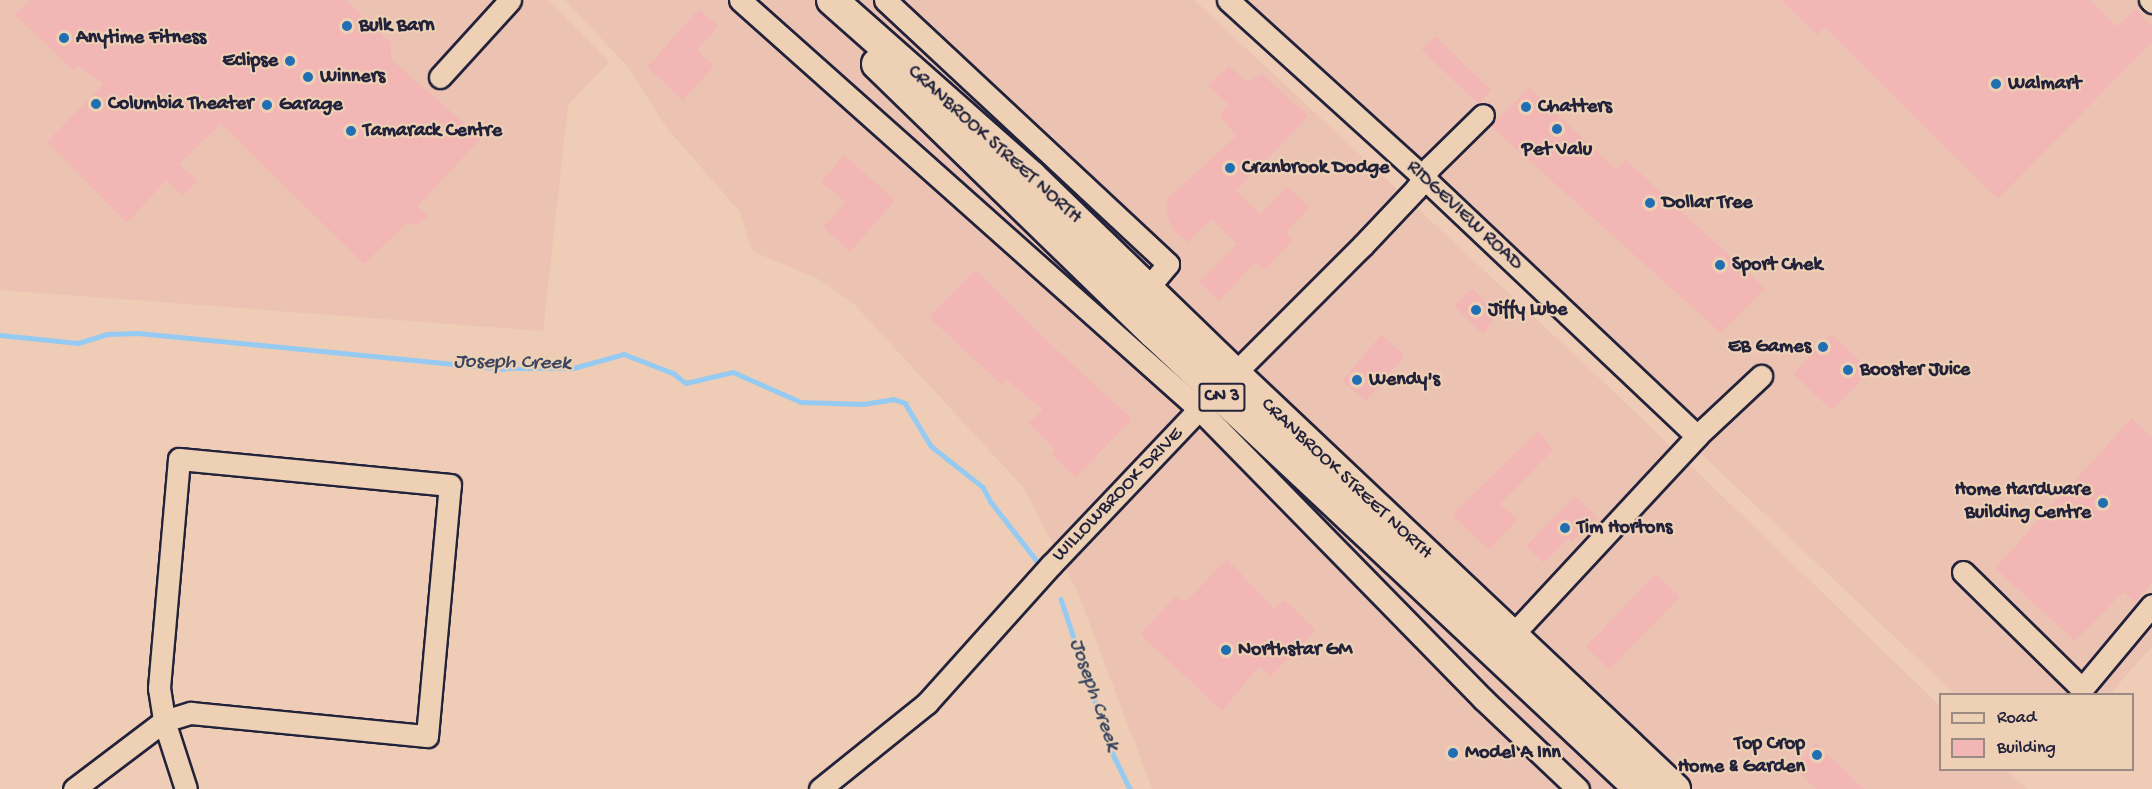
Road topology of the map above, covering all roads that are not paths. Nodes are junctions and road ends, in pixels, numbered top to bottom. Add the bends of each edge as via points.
1 (510, 0) edge
2 (740, 0) edge
3 (809, 0) edge
4 (832, 0) edge
5 (885, 0) edge
6 (1227, 0) edge
7 (965, 75) junction
8 (440, 77) dead end
9 (945, 98) junction
10 (1483, 115) dead end
11 (1423, 177) junction
12 (1147, 289) junction
13 (1761, 376) dead end
14 (1217, 392) junction
15 (1697, 436) junction
16 (1963, 572) dead end
17 (2152, 605) edge
18 (1504, 645) junction
19 (164, 721) junction
20 (831, 786) edge
21 (74, 789) edge
22 (186, 789) edge
23 (1578, 789) edge
24 (1640, 789) edge
25 (1675, 789) edge

1 - 8 street
2 - 14 street
3 - 14 highway, CRANBROOK STREET NORTH / CN 3
4 - 9 highway, CRANBROOK STREET NORTH / CN 3
5 - 7 street
6 - 11 street, RIDGEVIEW ROAD
7 - 9 street
7 - 12 street via 1168,264
9 - 12 highway, CRANBROOK STREET NORTH / CN 3
10 - 11 street, WILLOWBROOK DRIVE
11 - 14 street, WILLOWBROOK DRIVE via 1363,245
11 - 15 street, RIDGEVIEW ROAD
12 - 14 highway, CRANBROOK STREET NORTH / CN 3
13 - 15 street
14 - 18 highway, CRANBROOK STREET NORTH / CN 3
14 - 20 street, WILLOWBROOK DRIVE via 1051,565 927,703
14 - 23 street via 1483,699
15 - 18 street
16 - 17 street via 2082,689
18 - 24 highway, CRANBROOK STREET NORTH / CN 3
18 - 25 highway, CRANBROOK STREET NORTH / CN 3
19 - 19 street via 191,713 427,736 450,485 180,459 159,688
19 - 21 street
19 - 22 street

